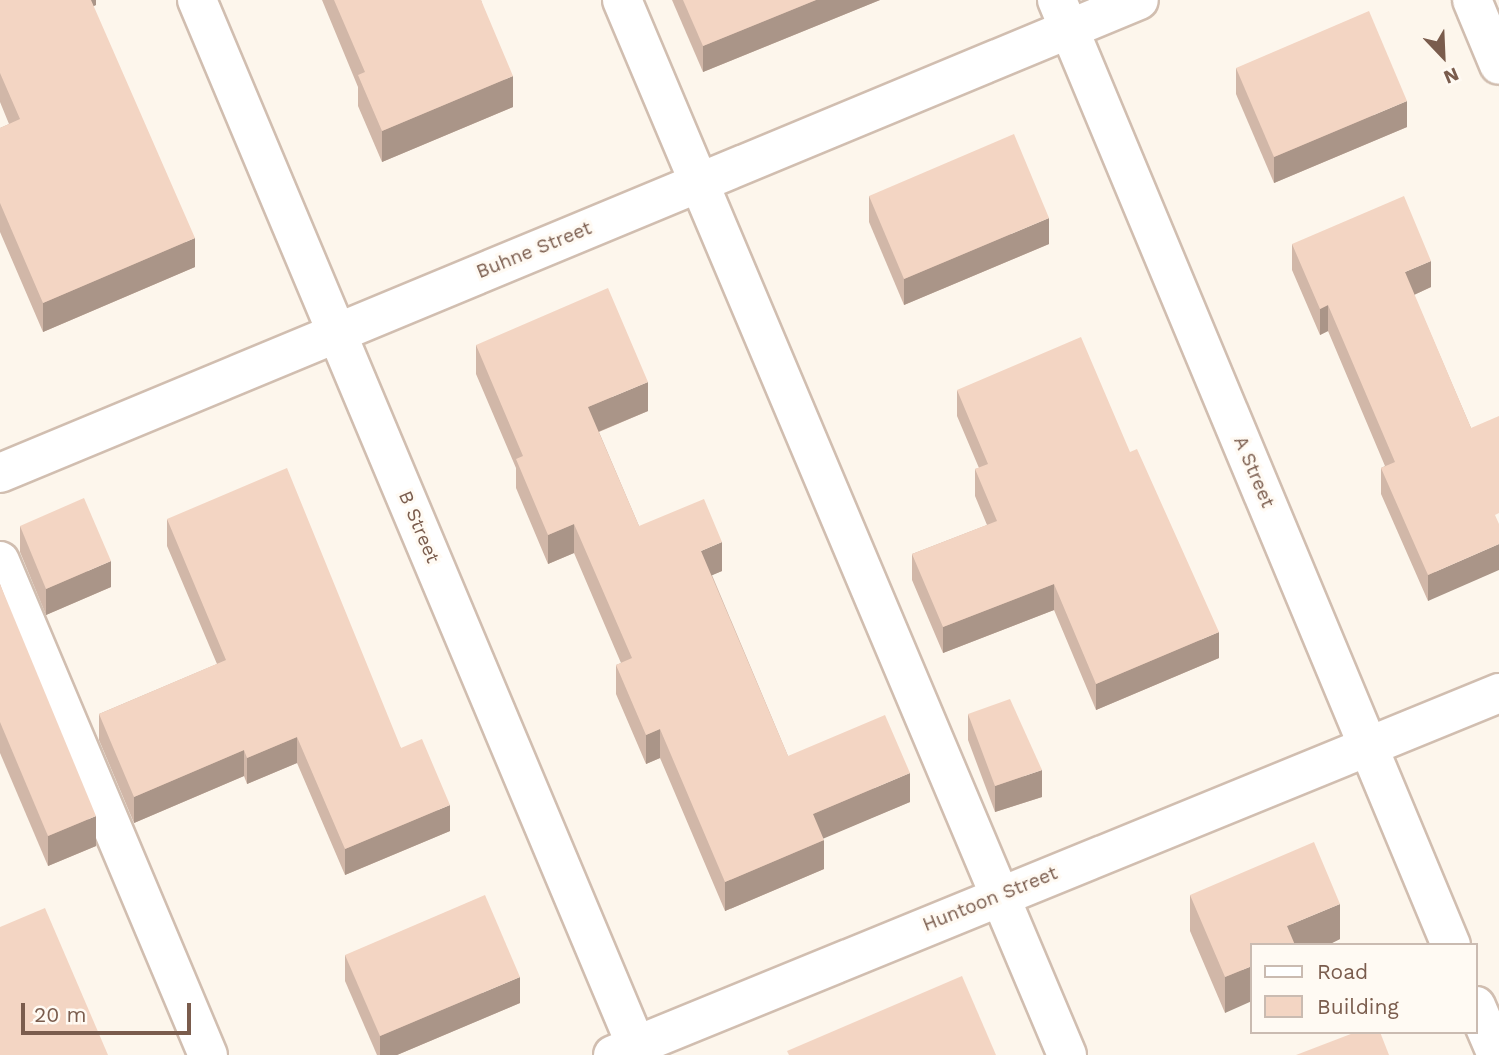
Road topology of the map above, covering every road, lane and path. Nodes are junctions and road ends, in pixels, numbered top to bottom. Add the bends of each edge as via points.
1 (197, 0) edge
2 (622, 0) edge
3 (1139, 0) edge
4 (1472, 0) edge
5 (1063, 15) edge
6 (1499, 65) edge
7 (697, 184) junction
8 (334, 332) junction
9 (0, 473) edge
10 (0, 561) edge
11 (1499, 693) edge
12 (1369, 747) junction
13 (1000, 894) junction
14 (1450, 943) edge
15 (1478, 1011) edge
16 (629, 1052) edge
17 (208, 1055) edge
18 (1067, 1055) edge
19 (1497, 1055) edge

1 - 8 street, B Street
2 - 7 street
3 - 5 street, Buhne Street
4 - 6 street
5 - 7 street, Buhne Street
5 - 12 street, A Street
7 - 8 street, Buhne Street
7 - 13 street
8 - 9 street, Buhne Street
8 - 16 street, B Street
10 - 17 street
11 - 12 street, Huntoon Street
12 - 13 street, Huntoon Street
12 - 14 street, A Street
13 - 16 street, Huntoon Street
13 - 18 street
15 - 19 street

